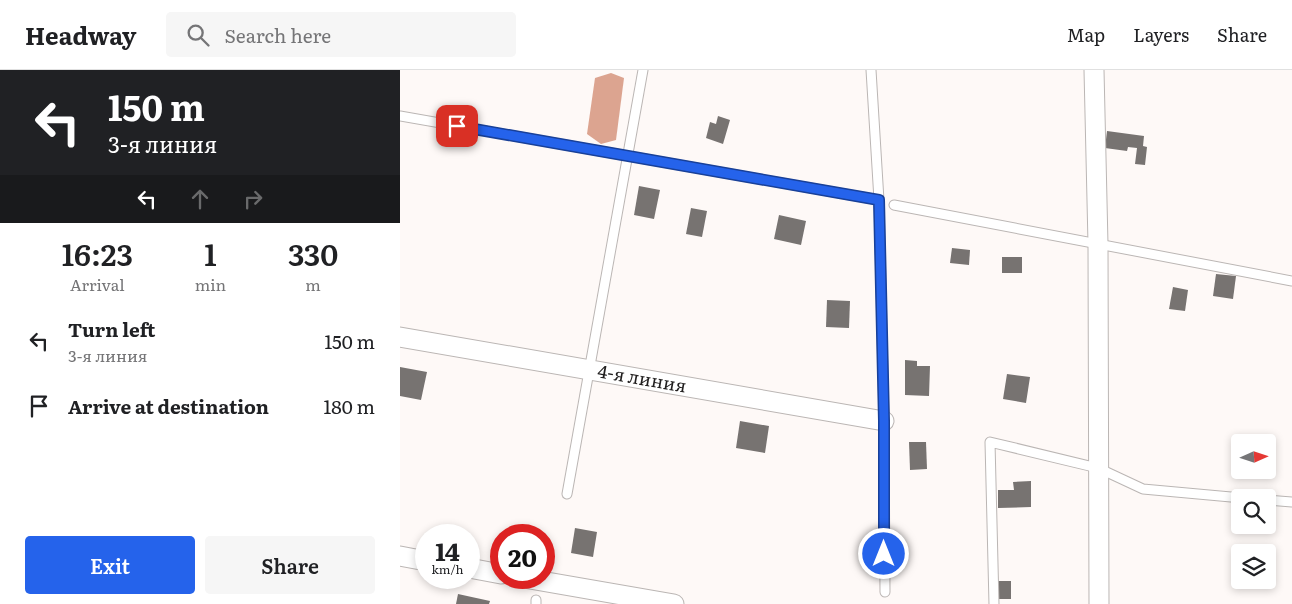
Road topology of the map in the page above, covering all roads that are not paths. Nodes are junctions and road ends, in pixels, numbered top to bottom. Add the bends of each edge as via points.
1 (642, 70) edge
2 (871, 70) edge
3 (1094, 70) edge
4 (400, 116) edge
5 (628, 156) junction
6 (879, 200) junction
7 (894, 205) dead end
8 (1098, 244) junction
9 (1292, 281) edge
10 (400, 337) edge
11 (588, 370) junction
12 (884, 421) junction
13 (1098, 468) junction
14 (567, 494) dead end
15 (1231, 497) edge
16 (1276, 501) edge
17 (1292, 502) edge
18 (400, 556) edge
19 (415, 559) edge
20 (555, 583) edge
21 (885, 592) dead end
22 (674, 604) edge
23 (994, 604) edge
24 (1099, 604) edge

1 - 5 lane
2 - 6 lane
3 - 8 street
4 - 5 lane
5 - 6 lane
5 - 11 lane
6 - 12 lane
7 - 8 lane
8 - 9 lane
8 - 13 street
10 - 11 street, 4-я линия
11 - 12 street, 4-я линия
11 - 14 lane
12 - 21 lane
13 - 15 lane via 1143,489
13 - 23 lane via 990,442
13 - 24 street
16 - 17 lane
18 - 19 street
20 - 22 street

